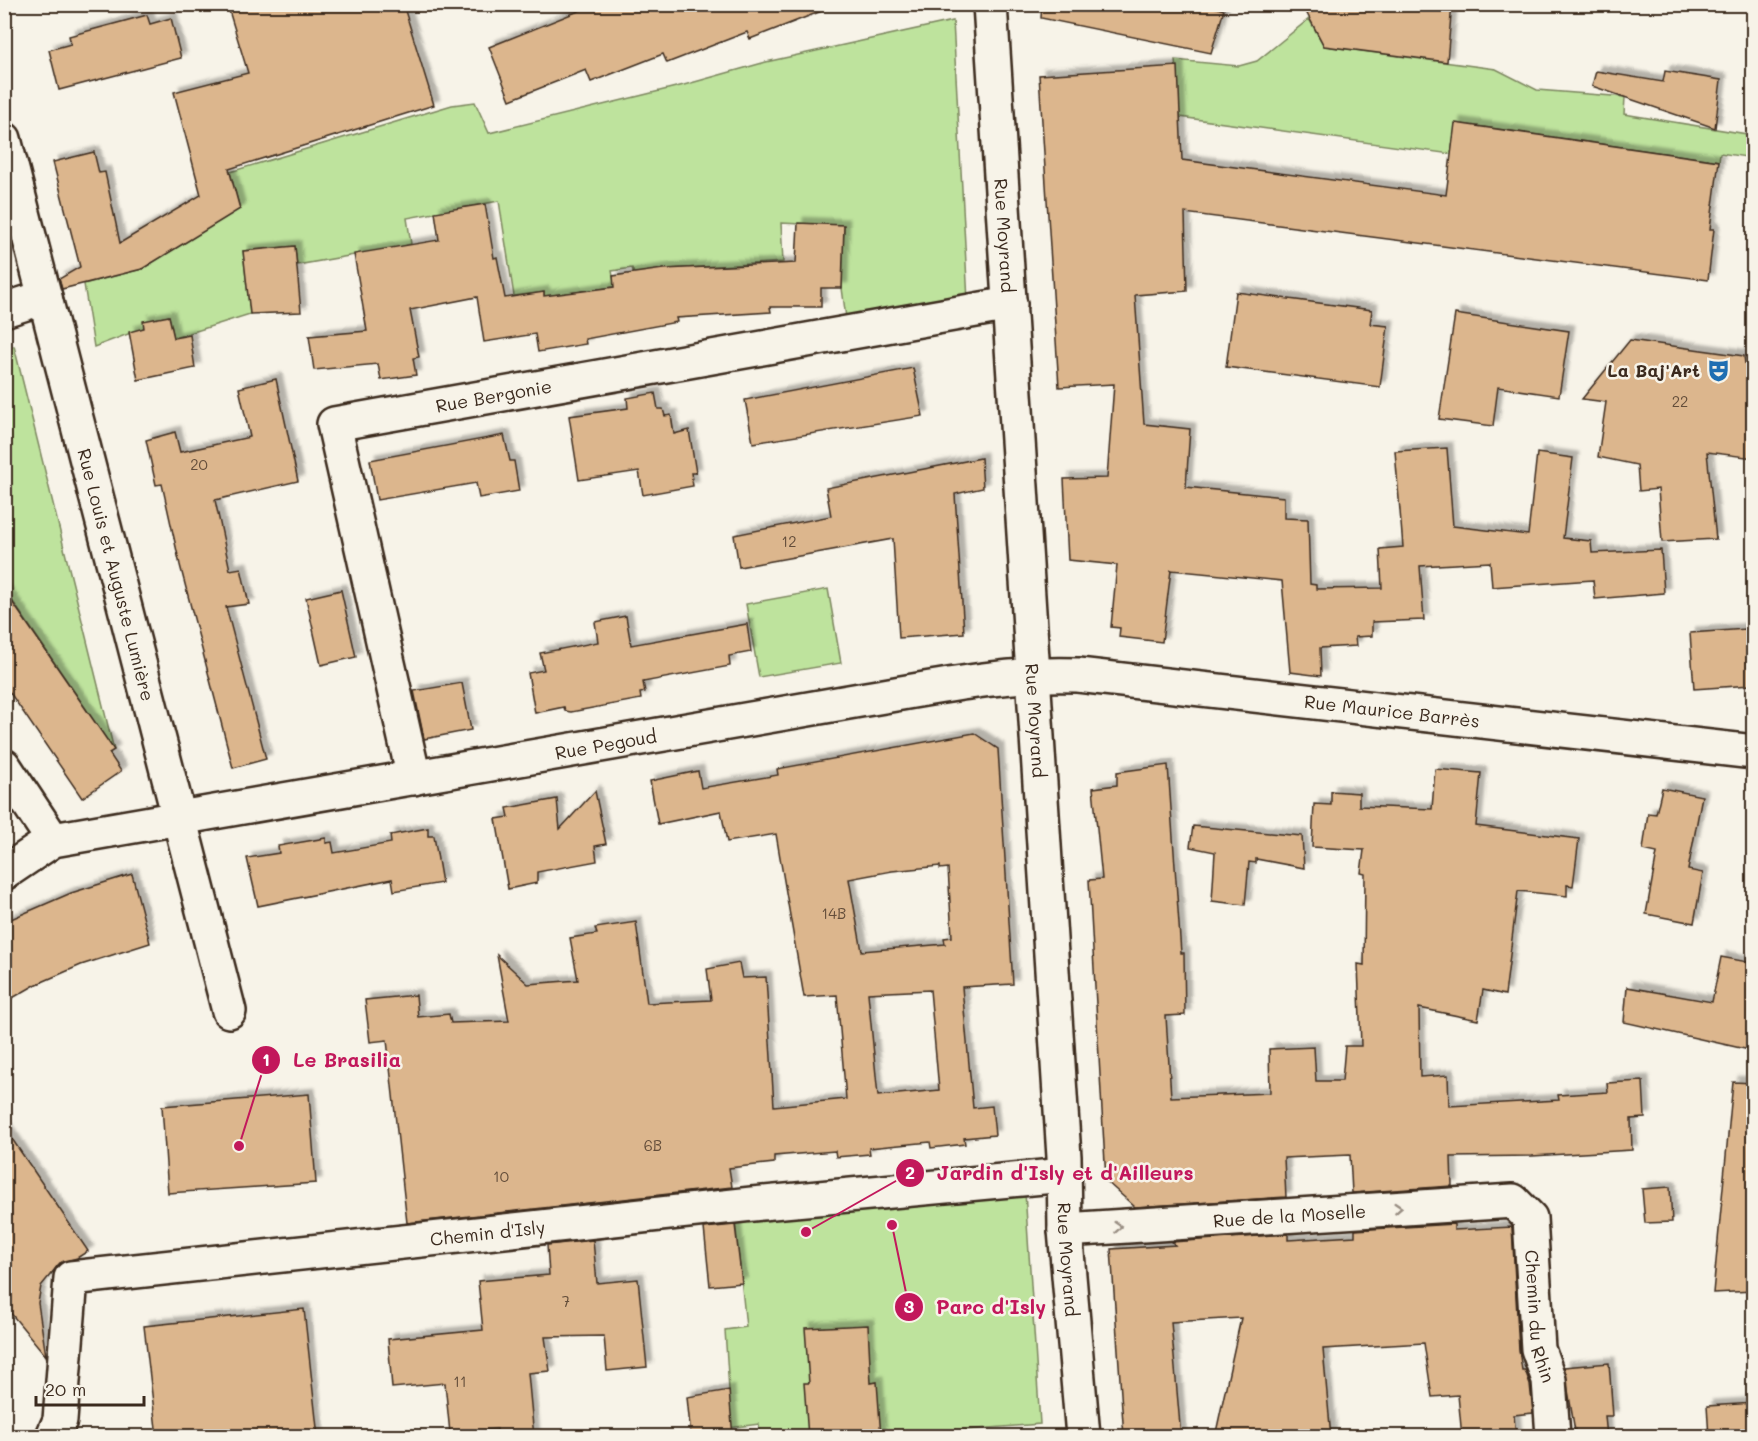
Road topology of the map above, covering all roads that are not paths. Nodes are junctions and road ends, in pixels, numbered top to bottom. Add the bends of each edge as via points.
1 (990, 4) edge
2 (4, 139) edge
3 (45, 297) junction
4 (1010, 304) junction
5 (4, 310) edge
6 (1032, 674) junction
7 (1754, 752) edge
8 (4, 766) edge
9 (414, 778) junction
10 (180, 817) junction
11 (53, 840) junction
12 (4, 873) edge
13 (229, 1011) dead end
14 (1065, 1175) junction
15 (1513, 1201) joint
16 (1065, 1230) junction
17 (53, 1437) edge
18 (1083, 1437) edge
19 (1553, 1437) edge

1 - 4 street, Rue Moyrand
2 - 3 street, Rue Louis et Auguste Lumière
3 - 5 street
3 - 10 street, Rue Louis et Auguste Lumière
4 - 6 street, Rue Moyrand
4 - 9 street, Rue Bergonie via 334,424
6 - 7 street, Rue Maurice Barrès via 1078,675
6 - 9 street, Rue Pegoud
6 - 14 street, Rue Moyrand
8 - 11 street
9 - 10 street, Rue Pegoud
10 - 11 street, Rue Pegoud
10 - 13 street, Rue Louis et Auguste Lumière
11 - 12 street
14 - 16 street, Rue Moyrand
14 - 17 street, Chemin d'Isly via 752,1204 71,1278 60,1420
16 -> 15 street, Rue de la Moselle
15 - 19 street, Chemin du Rhin via 1530,1218 1538,1349 1549,1380
16 - 18 street, Rue Moyrand

